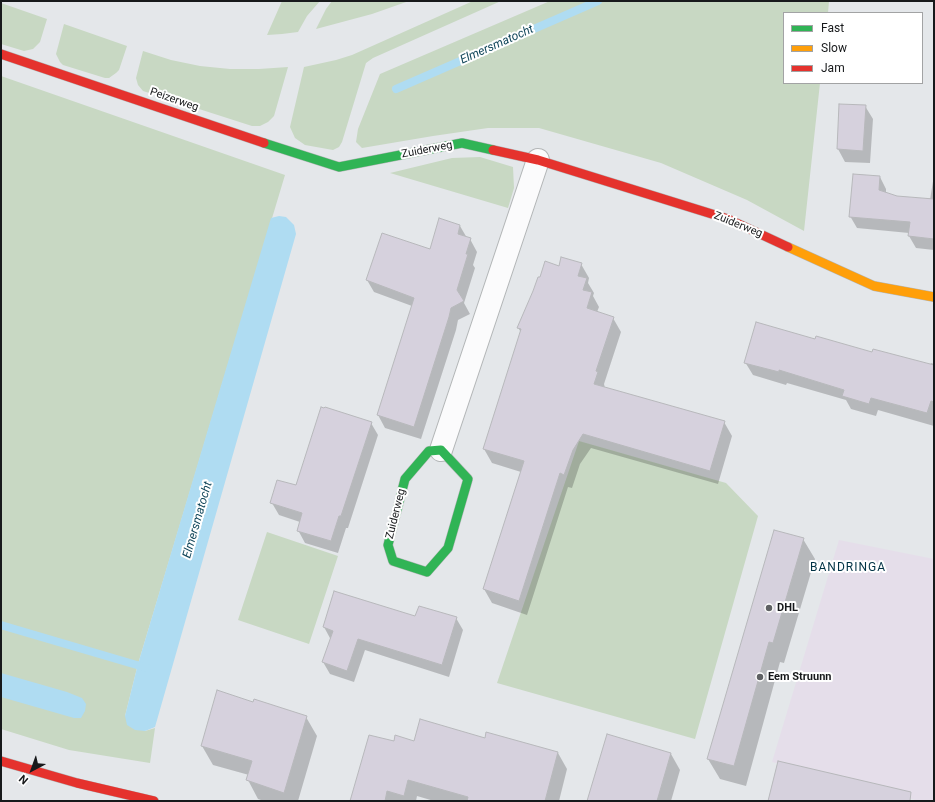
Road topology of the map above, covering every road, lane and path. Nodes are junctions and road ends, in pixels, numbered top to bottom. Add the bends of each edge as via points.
1 (1, 54) edge
2 (538, 160) junction
3 (339, 167) joint
4 (934, 297) edge
5 (441, 450) junction
6 (1, 761) edge
7 (154, 801) edge

1 - 3 street, Peizerweg
2 - 3 street, Zuiderweg via 462,143
2 - 4 street, Zuiderweg via 728,219 874,286
2 - 5 street
5 - 5 street, Zuiderweg via 468,479 448,548 427,572 393,561 388,545 405,479 429,451
6 - 7 street

